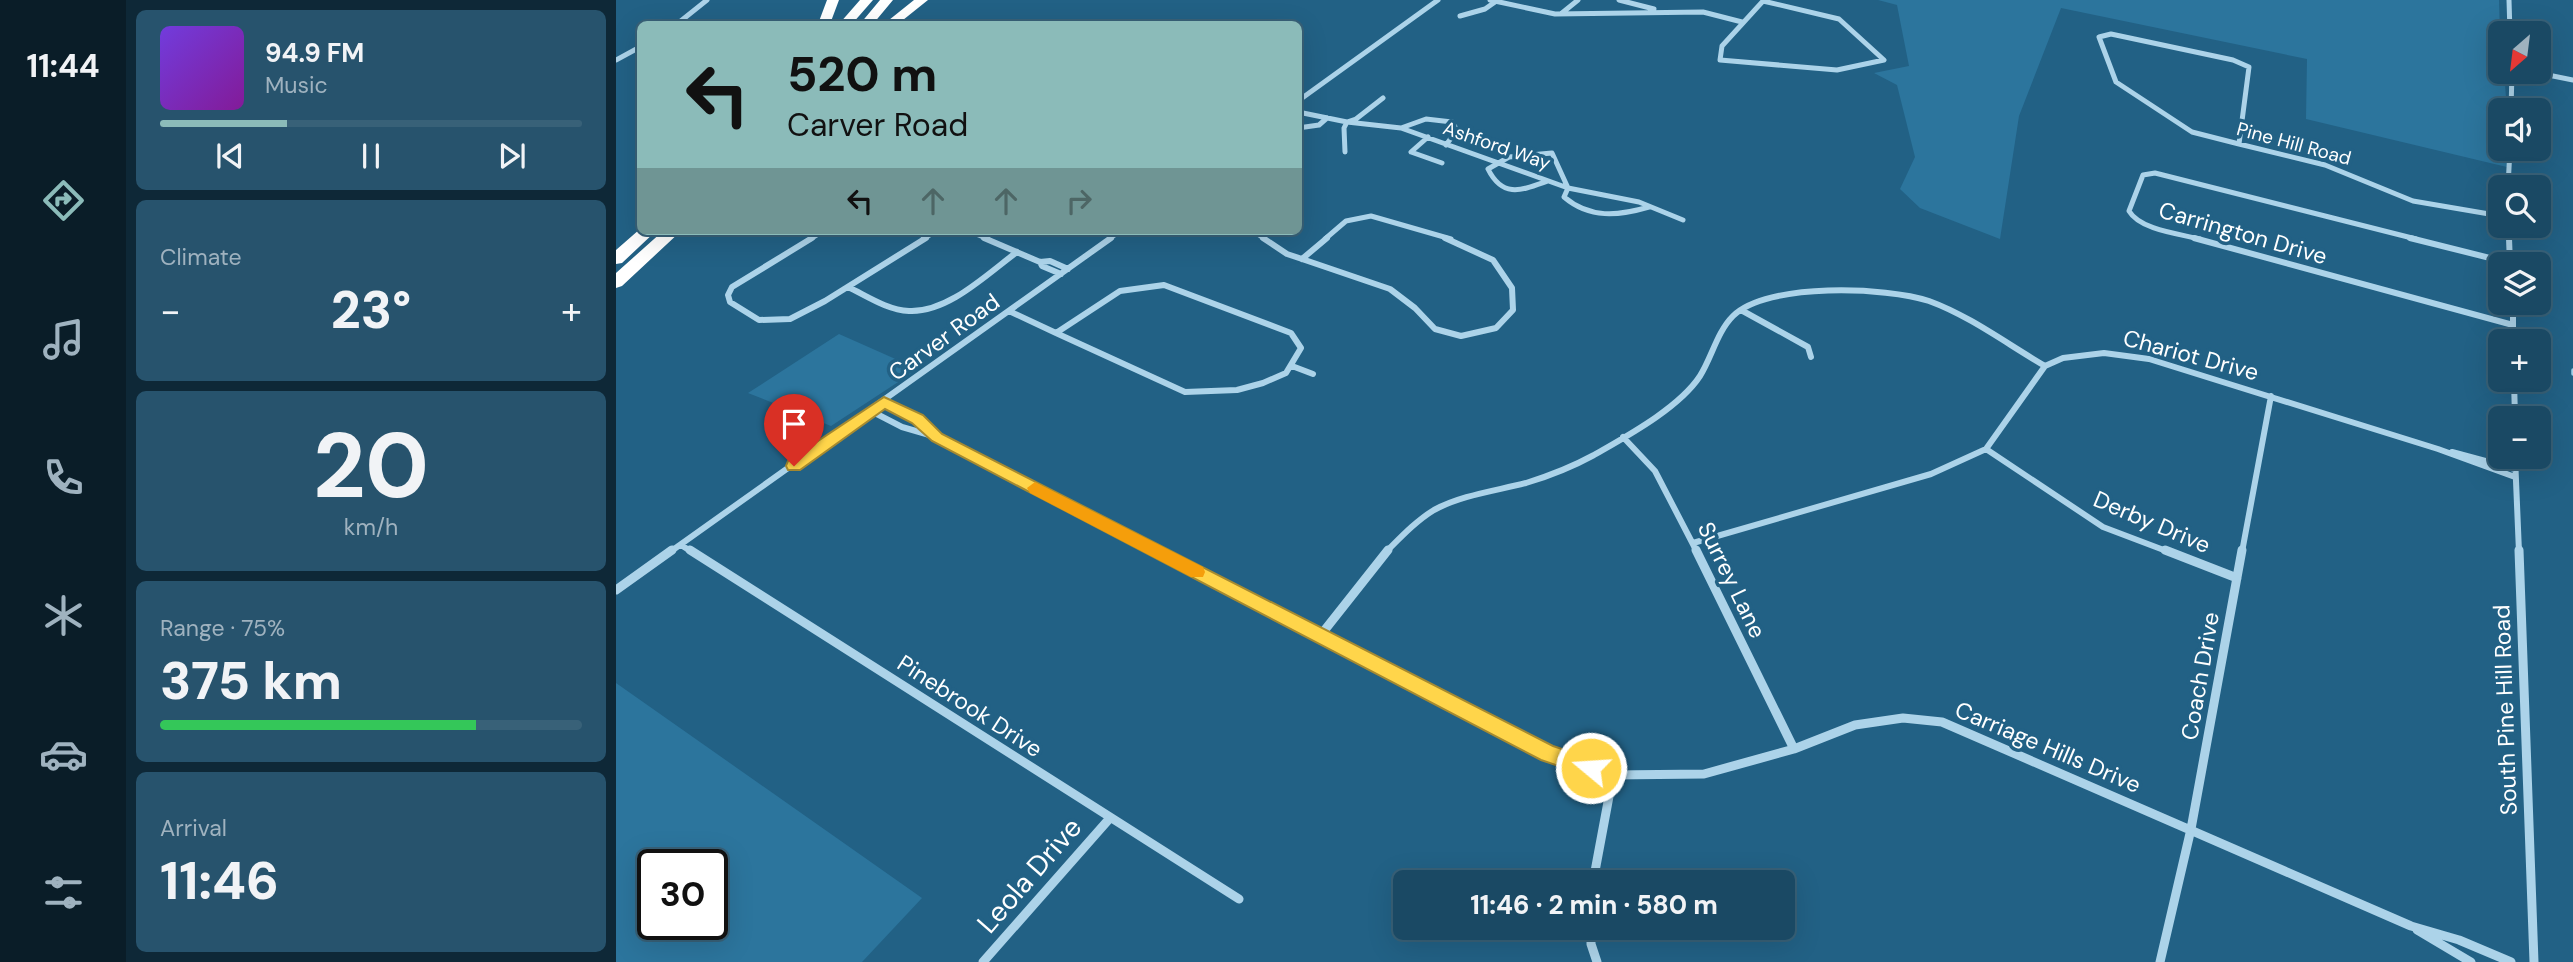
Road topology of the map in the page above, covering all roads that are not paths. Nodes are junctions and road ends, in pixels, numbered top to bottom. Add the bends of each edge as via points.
1 (707, 0) edge
2 (833, 0) edge
3 (867, 0) edge
4 (887, 0) edge
5 (922, 0) edge
6 (1438, 0) edge
7 (1578, 0) edge
8 (1619, 0) edge
9 (2509, 0) edge
10 (1493, 1) edge
11 (1508, 1) edge
12 (1661, 11) junction
13 (1562, 14) junction
14 (1460, 16) dead end
15 (681, 21) edge
16 (825, 21) edge
17 (848, 21) edge
18 (869, 21) edge
19 (894, 21) edge
20 (2510, 21) edge
21 (1742, 22) junction
22 (637, 49) edge
23 (616, 60) edge
24 (2552, 76) edge
25 (2573, 80) edge
26 (1302, 98) edge
27 (1383, 98) dead end
28 (1302, 113) edge
29 (1327, 118) junction
30 (1347, 122) junction
31 (1302, 127) edge
32 (1401, 128) junction
33 (1428, 137) junction
34 (2239, 144) junction
35 (1446, 145) junction
36 (1345, 152) dead end
37 (1442, 163) dead end
38 (1493, 163) junction
39 (1550, 180) junction
40 (1568, 188) junction
41 (1649, 207) junction
42 (2488, 214) edge
43 (1683, 220) dead end
44 (643, 235) edge
45 (669, 235) edge
46 (816, 235) edge
47 (930, 235) edge
48 (979, 235) edge
49 (1115, 235) edge
50 (1259, 235) edge
51 (1017, 251) junction
52 (1302, 258) junction
53 (2488, 258) edge
54 (616, 259) edge
55 (1040, 262) junction
56 (1068, 269) junction
57 (1061, 274) junction
58 (616, 282) edge
59 (848, 286) junction
60 (1741, 310) junction
61 (1009, 311) junction
62 (2513, 315) edge
63 (2513, 325) junction
64 (2513, 329) edge
65 (1056, 333) junction
66 (1811, 357) dead end
67 (1292, 366) junction
68 (2045, 366) junction
69 (1313, 374) dead end
70 (2271, 396) junction
71 (884, 402) junction
72 (871, 411) junction
73 (1623, 437) junction
74 (937, 438) junction
75 (1986, 449) junction
76 (2515, 469) edge
77 (2515, 473) junction
78 (1693, 543) junction
79 (681, 545) junction
80 (2237, 578) junction
81 (616, 590) edge
82 (1320, 636) junction
83 (1794, 749) junction
84 (1613, 775) junction
85 (1110, 818) junction
86 (2192, 829) junction
87 (1594, 870) edge
88 (1239, 899) dead end
89 (2411, 926) junction
90 (1591, 940) edge
91 (983, 962) edge
92 (1597, 962) edge
93 (2160, 962) edge
94 (2472, 962) edge
95 (2511, 962) edge
96 (2534, 962) edge

1 - 15 street
2 - 16 highway
3 - 17 highway
4 - 18 highway
5 - 19 highway
6 - 26 street
7 - 13 street
8 - 12 street
9 - 20 street
10 - 11 street
10 - 14 street via 1485,9
11 - 13 street
12 - 13 street
12 - 21 street via 1703,12
21 - 21 street via 1763,1 1839,19 1884,60 1837,70 1720,60 1722,46
22 - 23 street
24 - 25 street
27 - 30 street
28 - 29 street, Ashford Way
29 - 30 street, Ashford Way
29 - 31 street via 1319,125
30 - 32 street, Ashford Way
30 - 36 street
32 - 33 street, Ashford Way
32 - 35 street via 1426,119 1452,122 1457,130
33 - 35 street, Ashford Way
33 - 37 street via 1411,152
34 - 34 street, Pine Hill Road via 2192,132 2116,82 2099,37 2111,34 2249,66
34 - 42 street, Pine Hill Road via 2325,165 2413,201
35 - 38 street, Ashford Way
38 - 39 street, Ashford Way
38 - 39 street via 1490,174 1496,185 1505,189
38 - 40 street via 1552,153 1562,166
39 - 40 street, Ashford Way
40 - 41 street, Ashford Way
40 - 41 street via 1564,197 1591,212 1628,213
41 - 43 street, Ashford Way
44 - 54 highway
45 - 58 highway
46 - 59 street via 732,287 727,295 730,302 759,320 776,321 801,315
47 - 59 street
48 - 51 street
49 - 56 street, Carver Road
50 - 52 street via 1287,254
51 - 55 street
51 - 59 street via 944,302 925,309 898,309
52 - 52 street via 1390,289 1435,329 1461,336 1496,328 1513,310 1512,288 1493,260 1453,240 1371,216 1346,221
53 - 63 street, Carrington Drive via 2155,173 2143,176 2129,211 2148,225
55 - 56 street via 1051,261
55 - 57 street
56 - 57 street, Carver Road
57 - 61 street, Carver Road
60 - 66 street via 1808,347
60 - 68 street via 1752,302 1788,293 1916,297
60 - 73 street via 1723,327 1688,394
61 - 65 street
61 - 71 street, Carver Road
62 - 63 street
63 - 64 street
65 - 67 street via 1185,392 1237,390 1286,373
65 - 67 street via 1120,292 1164,285 1291,333 1301,348
67 - 69 street
68 - 70 street, Chariot Drive via 2083,354 2125,354
68 - 75 street
70 - 77 street, Chariot Drive
70 - 80 street, Coach Drive
71 - 72 street, Carver Road
71 - 74 street, Carriage Hills Drive via 917,419
72 - 74 street
72 - 79 street, Carver Road
73 - 78 street, Surrey Lane via 1655,471
73 - 82 street via 1541,479 1436,509 1392,547
74 - 82 street, Carriage Hills Drive
75 - 78 street via 1931,474
75 - 80 street, Derby Drive via 2103,527
76 - 77 street, South Pine Hill Road
77 - 96 street, South Pine Hill Road
78 - 83 street, Surrey Lane
79 - 81 street, Carver Road
79 - 85 street, Pinebrook Drive
80 - 86 street, Coach Drive
82 - 84 street, Carriage Hills Drive via 1548,753
83 - 84 street, Carriage Hills Drive via 1704,774
83 - 86 street, Carriage Hills Drive via 1854,725 1903,718 1942,722
84 - 87 street
85 - 88 street, Pinebrook Drive
85 - 91 street, Leola Drive
86 - 89 street, Carriage Hills Drive
86 - 93 street, Coach Drive
89 - 94 street
89 - 95 street, Carriage Hills Drive
90 - 92 street

